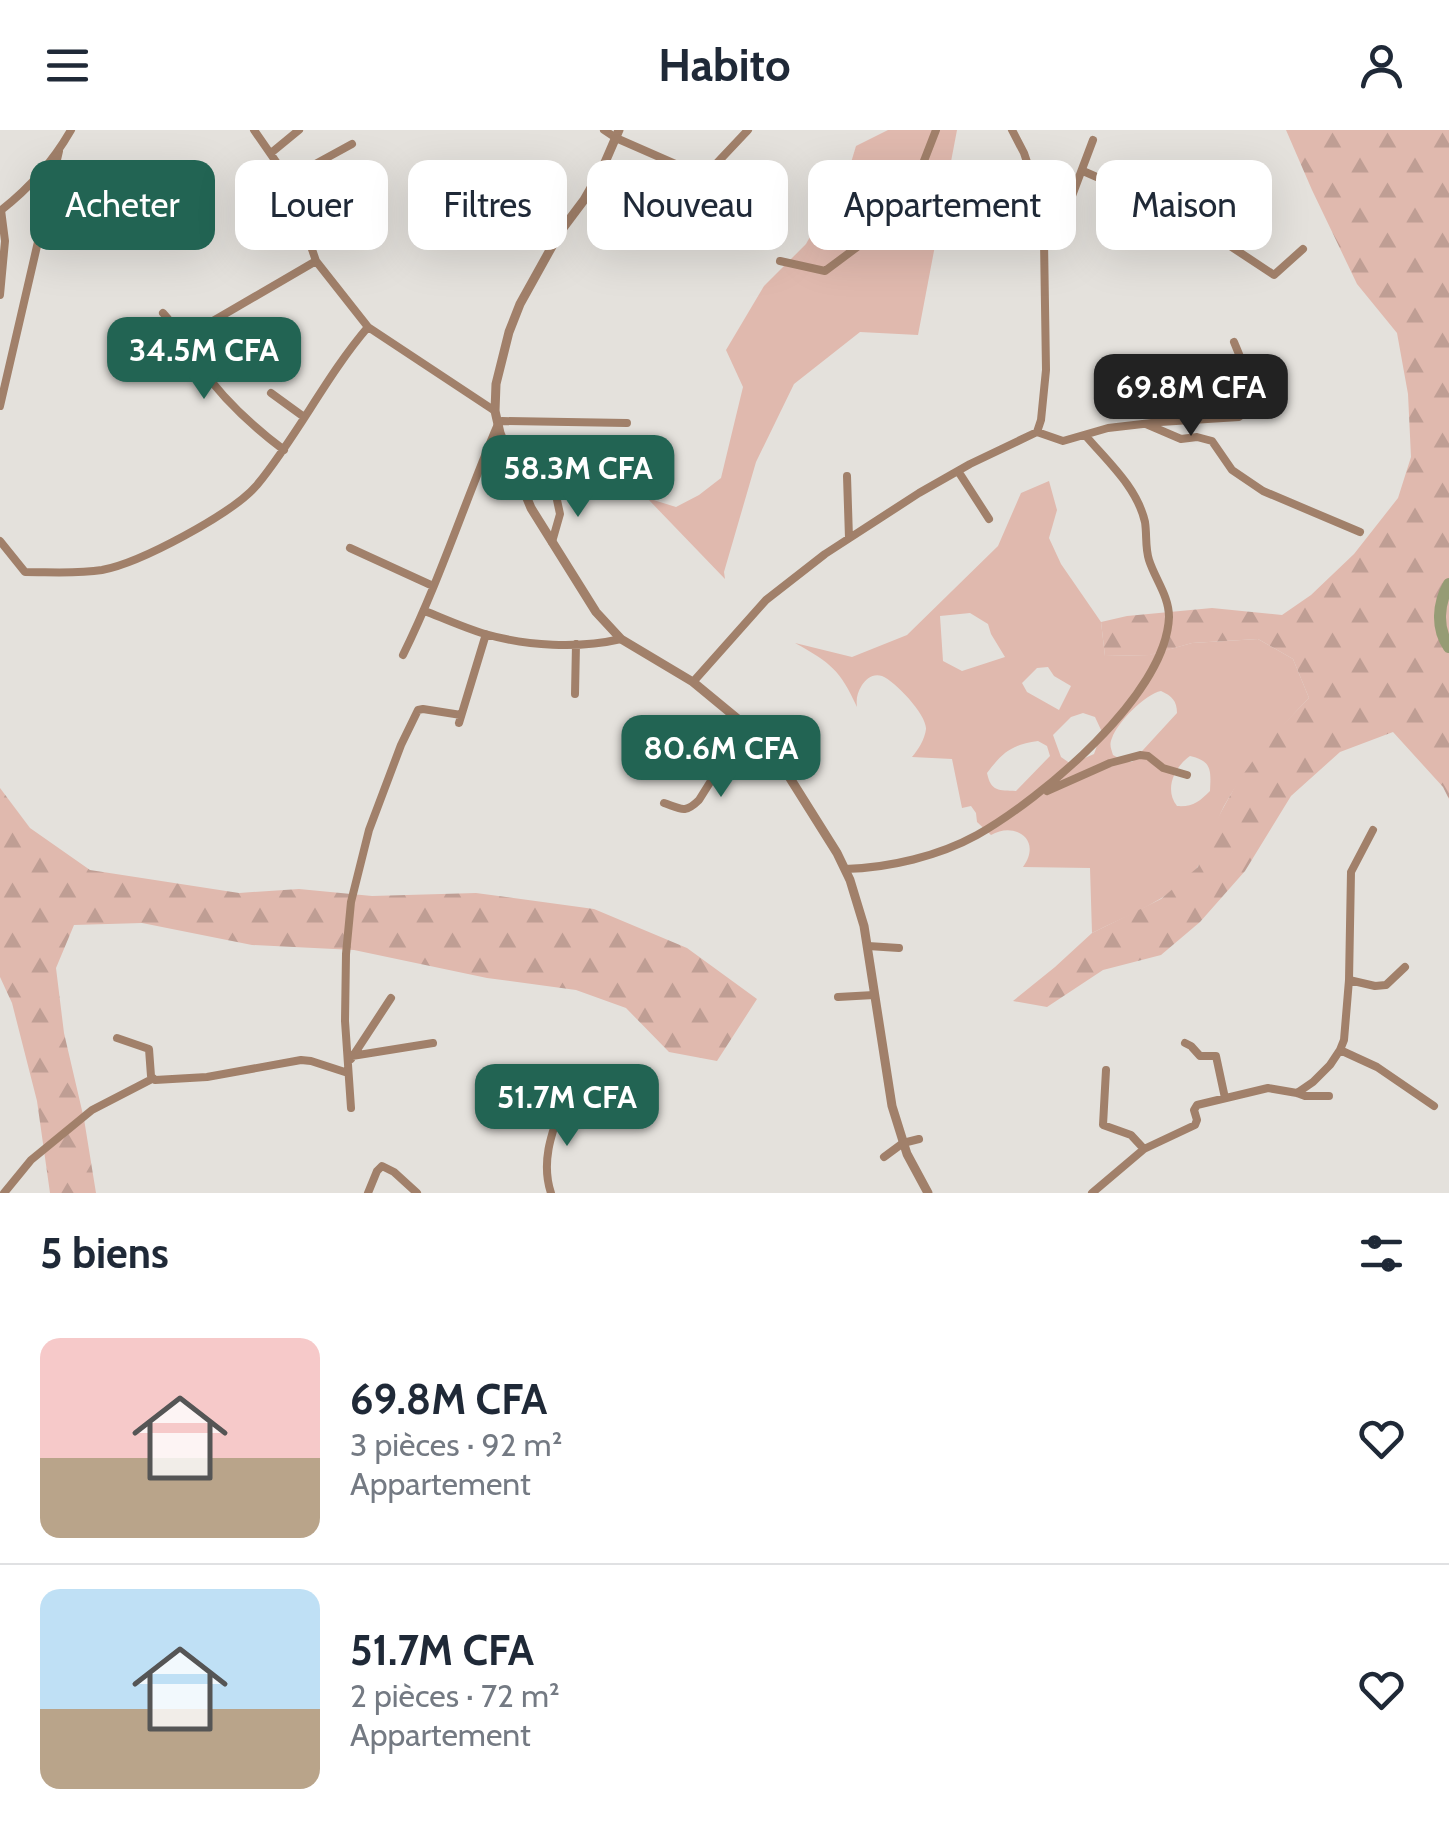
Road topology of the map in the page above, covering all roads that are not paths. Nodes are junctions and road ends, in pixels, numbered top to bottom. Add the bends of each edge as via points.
1 (70, 130) edge
2 (254, 130) edge
3 (299, 130) edge
4 (604, 130) edge
5 (748, 130) edge
6 (936, 130) edge
7 (1012, 130) edge
8 (618, 134) edge
9 (1093, 140) dead end
10 (352, 144) dead end
11 (58, 151) junction
12 (271, 153) junction
13 (276, 160) edge
14 (323, 160) edge
15 (671, 160) edge
16 (721, 160) edge
17 (1026, 160) edge
18 (1083, 172) junction
19 (1096, 178) edge
20 (1076, 189) edge
21 (0, 210) edge
22 (312, 250) edge
23 (1044, 250) edge
24 (1237, 250) edge
25 (1303, 250) dead end
26 (316, 261) junction
27 (780, 261) dead end
28 (0, 295) edge
29 (163, 312) dead end
30 (368, 327) junction
31 (182, 339) junction
32 (1234, 342) dead end
33 (1180, 385) dead end
34 (272, 394) dead end
35 (0, 406) edge
36 (495, 411) junction
37 (304, 417) junction
38 (1160, 422) junction
39 (627, 423) dead end
40 (498, 424) junction
41 (1146, 424) junction
42 (1037, 432) junction
43 (1085, 435) junction
44 (284, 450) junction
45 (958, 471) junction
46 (847, 476) dead end
47 (557, 500) dead end
48 (989, 518) dead end
49 (1360, 532) dead end
50 (849, 538) junction
51 (0, 541) edge
52 (552, 542) junction
53 (350, 548) dead end
54 (433, 586) junction
55 (425, 610) junction
56 (486, 634) junction
57 (621, 639) junction
58 (576, 644) junction
59 (403, 655) dead end
60 (692, 682) junction
61 (575, 694) dead end
62 (746, 725) junction
63 (1188, 775) dead end
64 (1038, 796) junction
65 (664, 803) dead end
66 (1373, 830) dead end
67 (845, 870) junction
68 (868, 946) junction
69 (899, 948) dead end
70 (1405, 966) dead end
71 (1349, 980) junction
72 (874, 995) junction
73 (838, 997) dead end
74 (392, 998) dead end
75 (118, 1038) dead end
76 (433, 1043) dead end
77 (1185, 1043) dead end
78 (1340, 1050) junction
79 (350, 1060) junction
80 (1106, 1070) dead end
81 (348, 1074) junction
82 (152, 1079) junction
83 (1297, 1092) junction
84 (1329, 1096) dead end
85 (1225, 1098) junction
86 (1434, 1106) dead end
87 (561, 1107) dead end
88 (351, 1108) dead end
89 (919, 1140) dead end
90 (903, 1143) junction
91 (1144, 1150) junction
92 (884, 1157) dead end
93 (4, 1193) edge
94 (368, 1193) edge
95 (416, 1193) edge
96 (551, 1193) edge
97 (928, 1193) edge
98 (1092, 1193) edge

1 - 11 street
2 - 12 street
3 - 12 street
4 - 8 street
5 - 16 street
6 - 27 street via 896,218 825,271
7 - 17 street
8 - 15 street
8 - 36 street via 520,304 502,357
9 - 18 street
10 - 14 street
11 - 21 street
11 - 35 street
12 - 13 street
18 - 19 street
18 - 20 street
21 - 28 street
22 - 26 street
23 - 42 street via 1046,370
24 - 25 street via 1274,274
26 - 30 street
26 - 31 street
29 - 31 street
30 - 36 street
30 - 37 street
31 - 44 street via 222,395
32 - 38 street via 1250,398 1244,413
33 - 38 street via 1160,405
34 - 37 street
36 - 40 street
37 - 44 street
38 - 41 street
39 - 40 street
40 - 52 street via 518,481
40 - 54 street
41 - 43 street
41 - 49 street via 1181,439 1212,441 1232,470 1264,491
42 - 43 street via 1062,441
42 - 45 street
43 - 64 street via 1136,497 1168,626 1130,703
44 - 51 street via 230,509 105,570 25,572
45 - 48 street
45 - 50 street
46 - 50 street
47 - 52 street
50 - 60 street via 766,600
52 - 57 street
53 - 54 street
54 - 55 street
55 - 56 street
55 - 59 street
56 - 58 street
56 - 79 street via 460,719 418,710 369,830 348,924
57 - 58 street
57 - 60 street
58 - 61 street
60 - 62 street
62 - 65 street via 699,800 684,810
62 - 67 street via 784,767
63 - 64 street via 1140,755
64 - 67 street via 946,849
66 - 71 street via 1351,872
67 - 68 street
68 - 69 street
68 - 72 street
70 - 71 street via 1386,985
71 - 78 street
72 - 73 street
72 - 90 street
74 - 79 street
75 - 82 street via 149,1049
76 - 79 street
77 - 85 street via 1200,1056 1216,1056
78 - 83 street
78 - 86 street
79 - 81 street
80 - 91 street via 1103,1125 1131,1134
81 - 82 street via 300,1060 207,1077
81 - 88 street
82 - 93 street via 92,1110 31,1160
83 - 84 street
83 - 85 street via 1268,1088
85 - 91 street via 1197,1106 1195,1125
87 - 96 street via 548,1143
89 - 90 street
90 - 92 street
90 - 97 street
91 - 98 street
94 - 95 street via 382,1166

